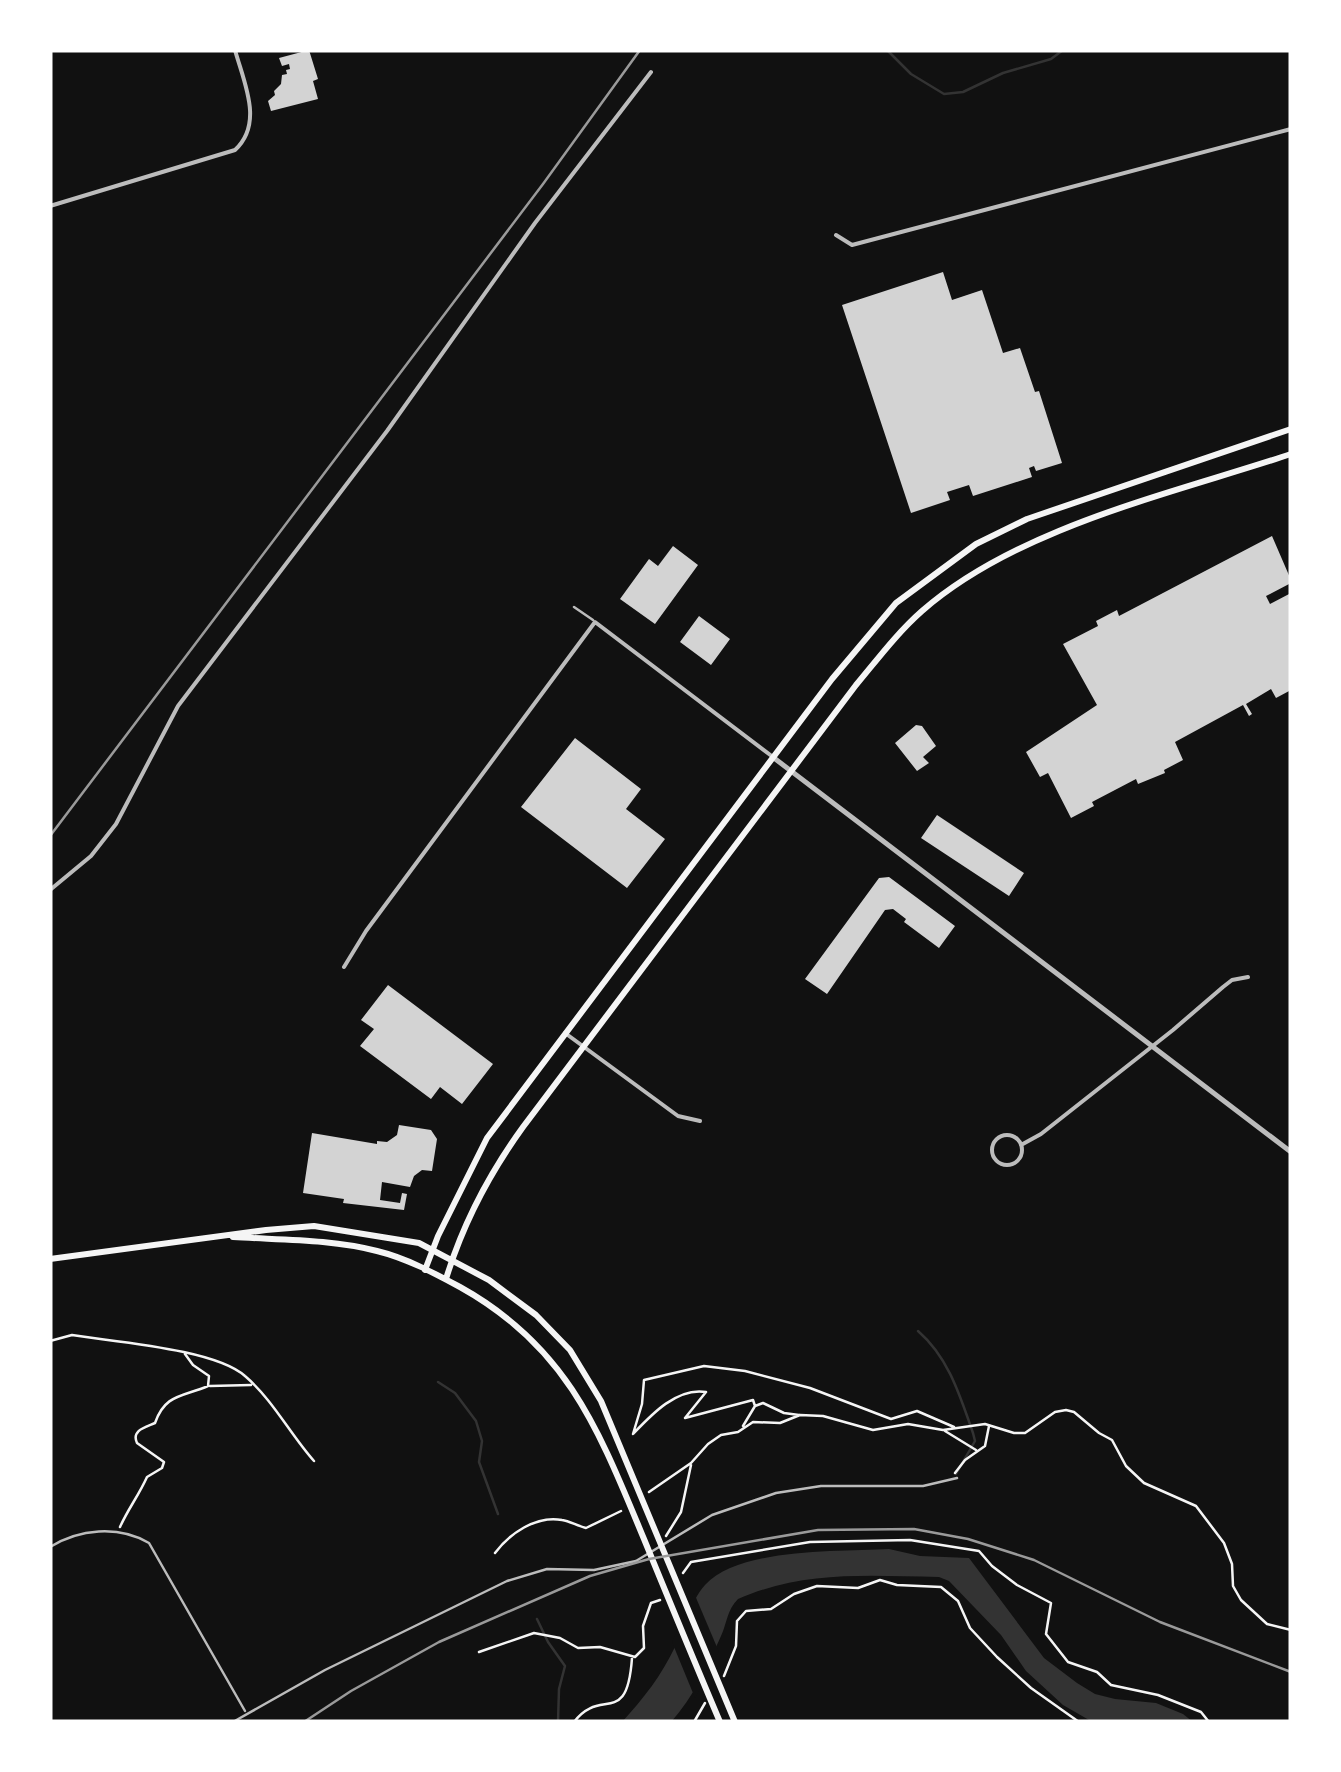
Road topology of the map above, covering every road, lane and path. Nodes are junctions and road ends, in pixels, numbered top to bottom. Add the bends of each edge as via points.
1 (234, 50) edge
2 (651, 72) dead end
3 (1291, 129) edge
4 (50, 206) edge
5 (836, 235) dead end
6 (1291, 429) edge
7 (1291, 454) edge
8 (574, 606) dead end
9 (595, 622) junction
10 (774, 758) junction
11 (791, 772) junction
12 (50, 890) edge
13 (344, 967) dead end
14 (1248, 977) dead end
15 (565, 1034) junction
16 (583, 1047) junction
17 (1151, 1047) junction
18 (700, 1121) dead end
19 (1022, 1145) junction
20 (1291, 1152) edge
21 (219, 1237) junction
22 (433, 1249) junction
23 (50, 1259) edge
24 (452, 1259) junction
25 (425, 1270) junction
26 (446, 1279) junction
27 (50, 1341) edge
28 (185, 1353) junction
29 (254, 1384) junction
30 (208, 1386) junction
31 (755, 1406) junction
32 (800, 1415) junction
33 (989, 1426) junction
34 (742, 1428) junction
35 (956, 1428) junction
36 (943, 1430) junction
37 (979, 1450) junction
38 (314, 1461) dead end
39 (691, 1463) junction
40 (951, 1478) junction
41 (958, 1478) dead end
42 (642, 1496) dead end
43 (626, 1508) dead end
44 (116, 1534) junction
45 (666, 1536) dead end
46 (50, 1547) edge
47 (495, 1553) dead end
48 (680, 1579) dead end
49 (666, 1598) dead end
50 (1291, 1630) edge
51 (479, 1652) dead end
52 (632, 1657) junction
53 (724, 1677) dead end
54 (711, 1693) dead end
55 (246, 1713) junction
56 (233, 1722) edge
57 (574, 1722) edge
58 (694, 1722) edge
59 (720, 1722) edge
60 (735, 1722) edge
61 (1079, 1722) edge
62 (1209, 1722) edge

1 - 4 street via 250,110 248,135 239,147
2 - 12 street via 178,706 116,824
3 - 5 street via 882,238 852,244
6 - 10 main road via 1046,510 976,544 896,603
7 - 11 main road via 1039,538 986,565 894,638
8 - 9 lane
9 - 10 street
9 - 13 street
10 - 11 street
10 - 15 main road
11 - 16 main road
11 - 17 street
14 - 17 street via 1222,987
15 - 16 street
15 - 22 main road via 487,1138
16 - 18 street via 678,1116
16 - 24 main road via 493,1169
17 - 19 street
17 - 20 street
19 - 19 street via 1002,1135 992,1154 1013,1164
21 - 22 main road via 314,1226 388,1235
21 - 23 main road
21 - 25 main road via 375,1250
22 - 24 main road
22 - 25 main road
24 - 26 main road
24 - 60 main road via 536,1316 570,1350 601,1401
25 - 26 main road
26 - 59 main road via 521,1328 587,1410
27 - 28 path via 72,1335
28 - 29 path via 206,1355
28 - 30 path via 209,1376
29 - 30 path
29 - 38 path
30 - 44 path via 167,1402 158,1420 137,1433 137,1443 164,1462 146,1476
31 - 32 path via 763,1402
31 - 34 path
31 - 35 path via 754,1400 685,1418 706,1392 695,1390 656,1409 632,1434 644,1380 704,1366 810,1388 890,1419 918,1411
32 - 34 path
32 - 36 path via 873,1430 908,1424
33 - 35 path
33 - 37 path
33 - 50 path via 1025,1432 1055,1412 1074,1412 1112,1440 1144,1482 1196,1506 1224,1543 1240,1600 1267,1624
34 - 39 path via 708,1444
35 - 36 path
36 - 37 path
37 - 40 path
39 - 42 path
39 - 45 path via 681,1512
40 - 41 lane
40 - 55 lane via 922,1486 776,1492 712,1515 636,1560 594,1570 547,1569 506,1581
43 - 47 path via 586,1528 561,1519 536,1522
44 - 46 lane via 84,1532
44 - 55 lane via 142,1538 152,1547
48 - 62 path via 691,1562 793,1544 856,1539 960,1546 978,1551 1017,1585 1052,1603 1046,1634 1068,1662 1111,1685 1201,1712
49 - 52 path via 650,1603 644,1648
51 - 52 path via 534,1633
52 - 57 path via 627,1693 619,1702
53 - 61 path via 746,1611 771,1609 817,1586 858,1588 880,1580 933,1585 958,1601 970,1628 997,1658
54 - 58 path
55 - 56 lane

